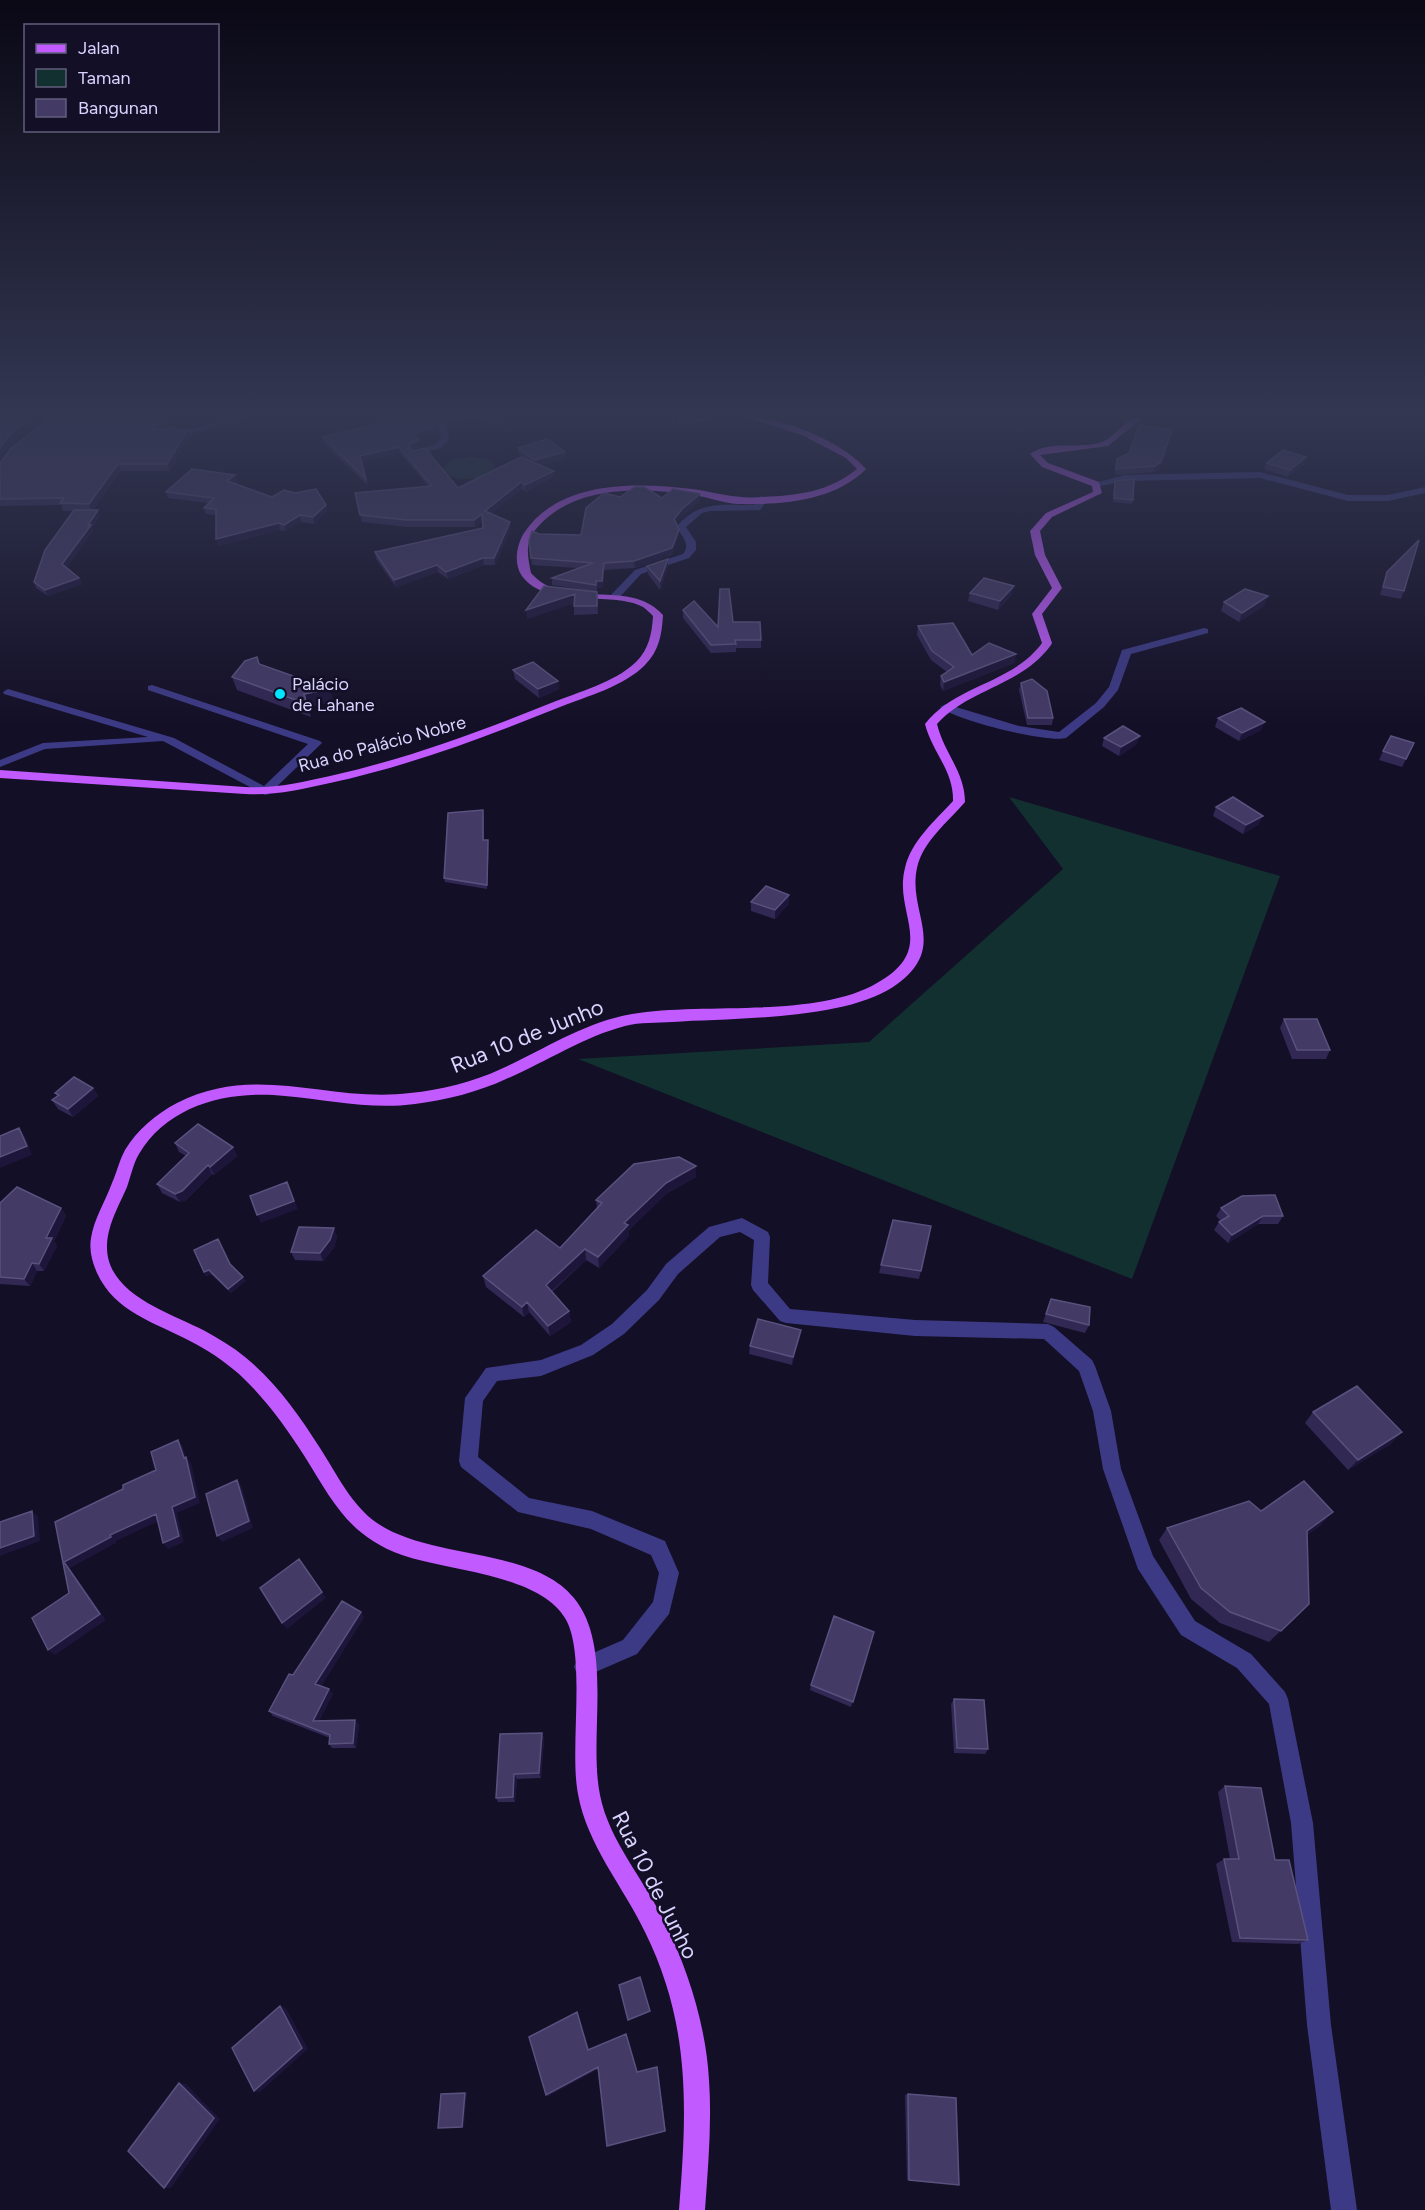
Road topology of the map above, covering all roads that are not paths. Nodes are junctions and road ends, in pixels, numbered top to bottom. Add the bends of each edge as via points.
1 (542, 521) edge
2 (688, 521) edge
3 (1044, 521) edge
4 (613, 598) junction
5 (1204, 631) dead end
6 (152, 688) dead end
7 (8, 692) dead end
8 (946, 707) junction
9 (170, 740) junction
10 (0, 764) edge
11 (0, 774) edge
12 (265, 791) junction
13 (584, 1667) junction
14 (692, 2210) edge
15 (1344, 2210) edge

1 - 4 main road via 522,547 521,567 530,578 549,590
2 - 4 street via 681,527 691,542 686,556 638,572
3 - 8 main road via 1035,531 1040,555 1058,588 1037,614 1047,643 1024,669
4 - 12 main road, Rua do Palácio Nobre via 656,608 661,614 661,625 648,656 611,682 468,741 362,772
5 - 8 street via 1126,652 1114,688 1062,736 1038,735
6 - 12 street via 316,743
7 - 9 street
8 - 13 main road, Rua 10 de Junho via 931,724 960,783 959,802 923,841 914,859 909,879 917,934 914,953 904,970 883,987 851,1000 813,1007 616,1023 498,1076 422,1098 378,1102 260,1088 202,1097 171,1113 130,1155 99,1232 100,1260 114,1285 136,1309 200,1337 250,1371 302,1434 339,1495 371,1530 410,1550 528,1578 555,1592 572,1610 582,1638
9 - 10 street via 43,746
9 - 12 street
11 - 12 main road, Rua do Palácio Nobre
13 - 14 main road, Rua 10 de Junho via 583,1741 597,1827 652,1919 672,1964 697,2073
13 - 15 street via 630,1647 662,1607 669,1573 658,1548 592,1520 525,1506 468,1461 474,1398 492,1374 541,1368 587,1350 618,1329 653,1295 672,1269 715,1232 742,1225 762,1237 759,1285 786,1316 915,1328 1048,1332 1086,1366 1102,1411 1112,1469 1145,1562 1188,1628 1244,1661 1278,1699 1302,1823 1319,2025

